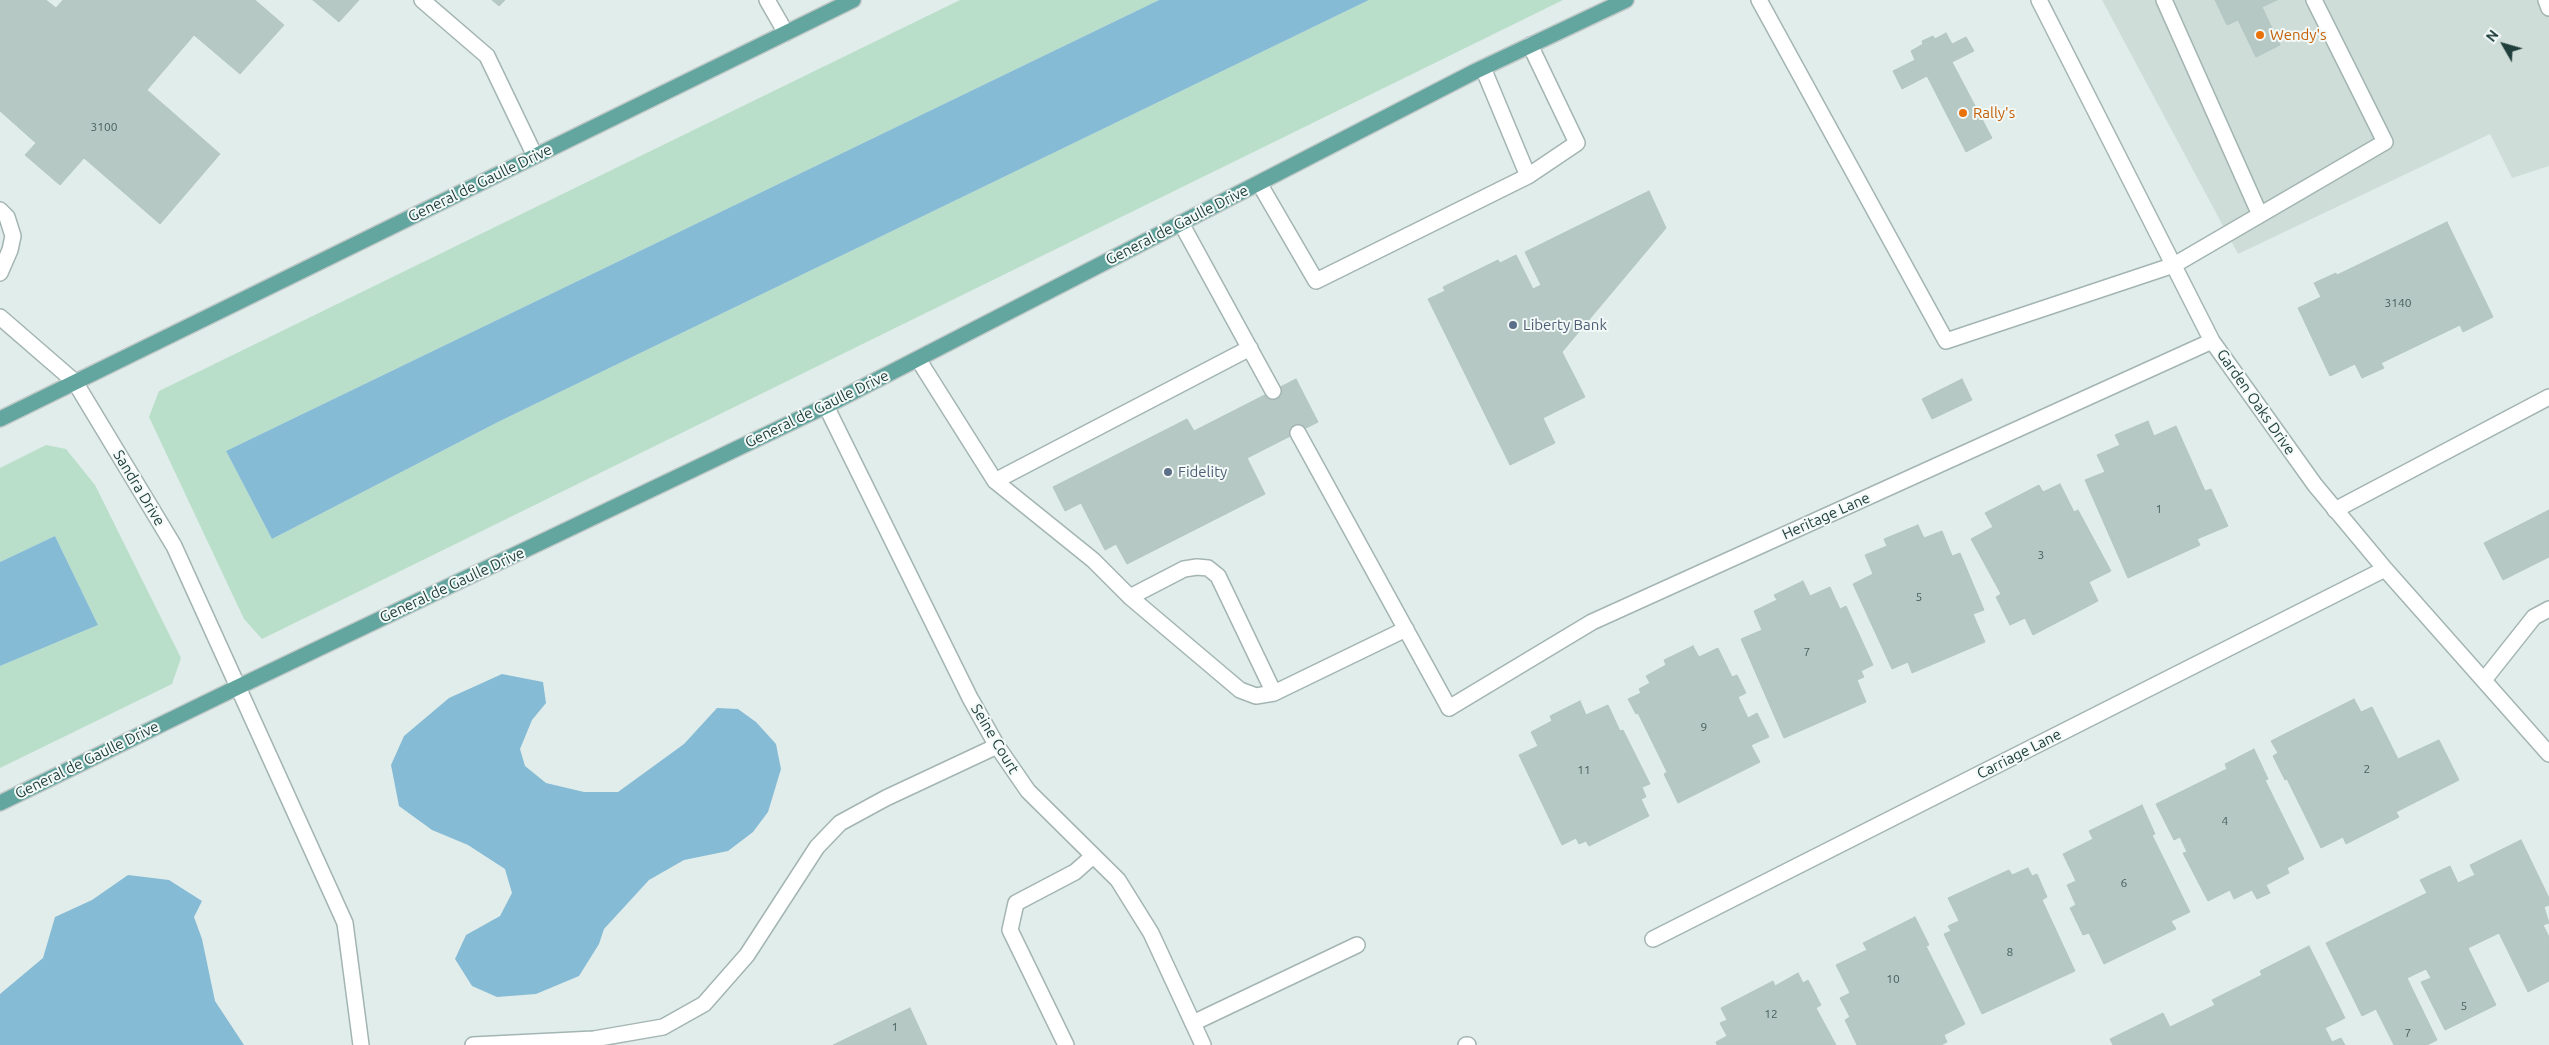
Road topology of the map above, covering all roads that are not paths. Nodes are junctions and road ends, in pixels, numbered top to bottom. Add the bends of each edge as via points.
1 (422, 0) edge
2 (767, 0) edge
3 (853, 0) edge
4 (1626, 0) edge
5 (1759, 0) edge
6 (2039, 0) edge
7 (2164, 0) edge
8 (2314, 0) edge
9 (2546, 0) edge
10 (2549, 8) edge
11 (786, 33) junction
12 (1530, 45) junction
13 (1483, 68) junction
14 (535, 156) junction
15 (1528, 176) junction
16 (1259, 183) junction
17 (0, 210) edge
18 (2260, 215) junction
19 (1181, 223) junction
20 (2174, 265) junction
21 (0, 273) edge
22 (0, 317) edge
23 (2212, 341) junction
24 (1250, 348) junction
25 (918, 359) junction
26 (75, 382) junction
27 (1273, 391) dead end
28 (2549, 397) edge
29 (826, 406) junction
30 (0, 419) edge
31 (1298, 432) dead end
32 (995, 480) junction
33 (2335, 510) junction
34 (2385, 569) junction
35 (1130, 597) junction
36 (2549, 610) edge
37 (1406, 629) junction
38 (2484, 680) junction
39 (238, 687) junction
40 (1274, 693) junction
41 (997, 746) junction
42 (2549, 754) edge
43 (0, 803) edge
44 (1093, 856) junction
45 (1653, 939) dead end
46 (1358, 945) dead end
47 (1193, 1023) junction
48 (361, 1045) edge
49 (473, 1045) edge
50 (1066, 1045) edge
51 (1203, 1045) edge

1 - 14 street via 487,56
2 - 11 street
3 - 11 main road, General de Gaulle Drive
4 - 12 main road, General de Gaulle Drive
5 - 20 street via 1946,341
6 - 20 street, Garden Oaks Drive
7 - 18 street
8 - 18 street via 2385,142
9 - 10 street
11 - 14 main road, General de Gaulle Drive
12 - 13 main road, General de Gaulle Drive
12 - 15 street via 1577,143
13 - 15 street
13 - 16 main road, General de Gaulle Drive
14 - 26 main road, General de Gaulle Drive
15 - 16 street via 1316,281
16 - 19 main road, General de Gaulle Drive
17 - 21 street via 7,217 13,236
18 - 20 street
19 - 24 street
19 - 25 main road, General de Gaulle Drive
20 - 23 street, Garden Oaks Drive
22 - 26 street, Sandra Drive
23 - 33 street, Garden Oaks Drive
23 - 37 street, Heritage Lane via 1592,622 1449,708
24 - 27 street
24 - 32 street
25 - 29 main road, General de Gaulle Drive
25 - 32 street
26 - 30 main road, General de Gaulle Drive
26 - 39 street, Sandra Drive via 174,546
28 - 33 street
29 - 39 main road, General de Gaulle Drive
29 - 41 street, Seine Court via 970,698
31 - 37 street
32 - 35 street via 1093,560
33 - 34 street, Garden Oaks Drive
34 - 38 street, Garden Oaks Drive
34 - 45 street, Carriage Lane
35 - 40 street via 1240,690 1256,696
35 - 40 street via 1184,569 1208,568 1218,576
36 - 38 street via 2534,617
37 - 40 street
38 - 42 street, Garden Oaks Drive
39 - 43 main road, General de Gaulle Drive
39 - 48 street, Sandra Drive via 346,923
41 - 44 street, Seine Court via 1028,791
41 - 49 street via 840,823 817,846 748,955 704,1004 663,1028 594,1038
44 - 47 street, Seine Court via 1118,880 1152,934
44 - 50 street via 1075,872 1016,903 1010,930
46 - 47 street
47 - 51 street, Seine Court

